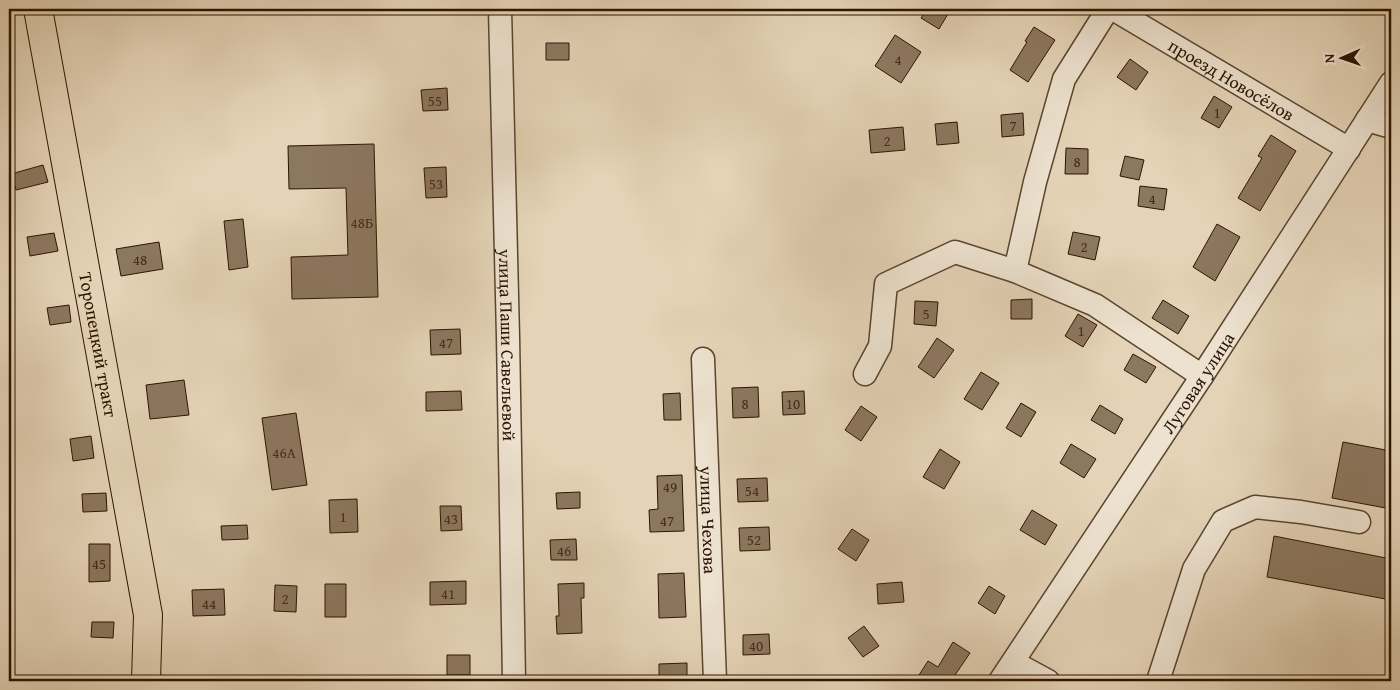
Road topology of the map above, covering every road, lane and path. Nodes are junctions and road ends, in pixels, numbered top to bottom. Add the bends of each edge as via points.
1 (38, 9) edge
2 (500, 9) edge
3 (1108, 9) edge
4 (1113, 9) edge
5 (1391, 83) edge
6 (1367, 120) junction
7 (1391, 126) edge
8 (1349, 149) junction
9 (1015, 271) junction
10 (703, 359) dead end
11 (865, 374) dead end
12 (1202, 376) junction
13 (1359, 522) dead end
14 (1013, 662) junction
15 (146, 681) edge
16 (514, 681) edge
17 (715, 681) edge
18 (1000, 681) edge
19 (1048, 681) edge
20 (1158, 681) edge

1 - 15 main road, Торопецкий тракт via 148,615
2 - 16 street, улица Паши Савельевой
3 - 9 street via 1064,79
4 - 8 street, проезд Новосёлов
5 - 6 street, Луговая улица
6 - 7 street
6 - 8 street, Луговая улица
8 - 12 street, Луговая улица
9 - 11 street via 955,252 886,284 880,346
9 - 12 street via 1095,305
10 - 17 street, улица Чехова
12 - 14 street, Луговая улица
13 - 20 street via 1255,507 1223,521 1194,569
14 - 18 street, Луговая улица
14 - 19 street

